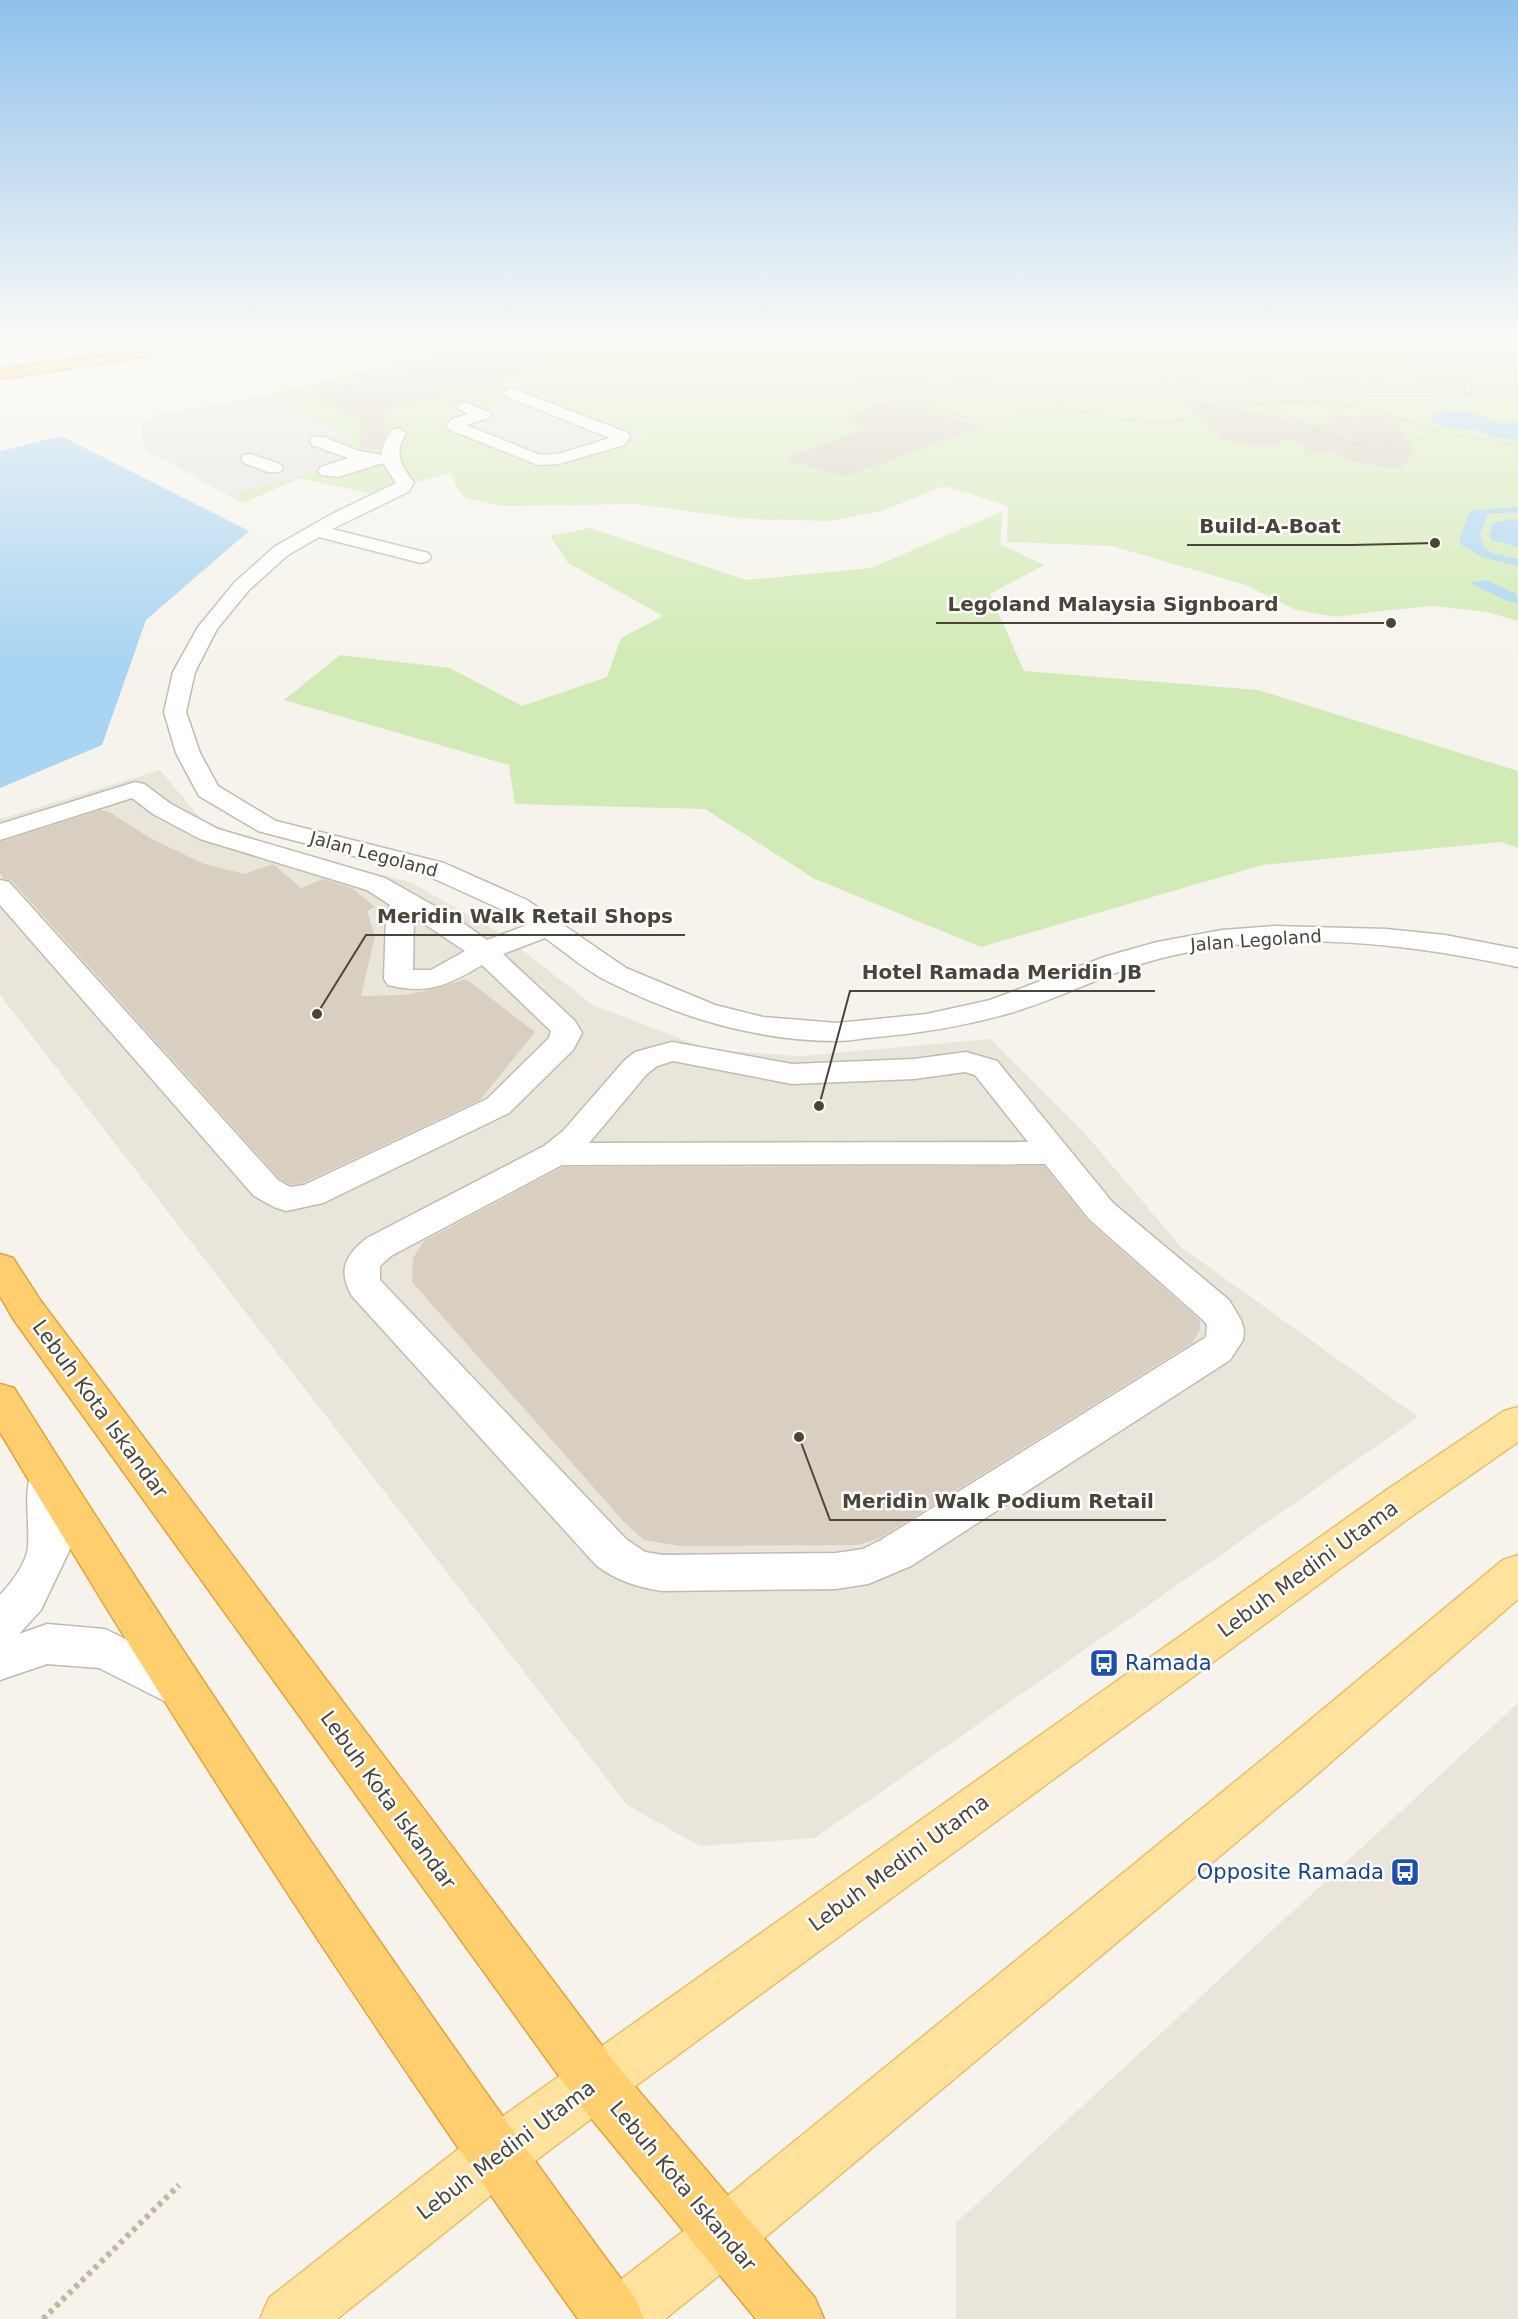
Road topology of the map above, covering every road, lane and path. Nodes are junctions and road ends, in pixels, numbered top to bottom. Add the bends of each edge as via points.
1 (334, 447) edge
2 (389, 447) edge
3 (506, 447) edge
4 (596, 447) edge
5 (250, 459) dead end
6 (366, 466) junction
7 (274, 468) dead end
8 (316, 531) junction
9 (420, 557) dead end
10 (0, 832) edge
11 (0, 888) edge
12 (405, 902) junction
13 (547, 927) junction
14 (485, 951) junction
15 (1518, 958) edge
16 (705, 1011) junction
17 (837, 1032) junction
18 (672, 1051) junction
19 (845, 1073) junction
20 (1053, 1153) junction
21 (556, 1154) junction
22 (0, 1267) edge
23 (0, 1399) edge
24 (1518, 1422) edge
25 (48, 1479) junction
26 (1518, 1573) edge
27 (0, 1624) edge
28 (0, 1660) edge
29 (180, 1688) junction
30 (596, 2082) junction
31 (495, 2156) junction
32 (179, 2185) dead end
33 (723, 2236) junction
34 (43, 2319) edge
35 (290, 2319) edge
36 (616, 2319) edge
37 (794, 2319) edge

1 - 6 street via 355,455
2 - 6 street via 388,452
3 - 4 street via 538,460 559,459
5 - 7 street
6 - 8 street, Jalan Legoland via 405,483 393,494
8 - 9 street
8 - 13 street, Jalan Legoland via 281,551 242,586 208,627 184,672 176,712 188,753 208,791 267,826 435,869 517,906
10 - 12 street via 135,789 162,809 209,834 376,884
11 - 14 street via 266,1188 286,1199 311,1195 498,1106 562,1043 567,1033 564,1027
12 - 14 street via 431,913
12 - 14 street via 400,915 398,979 437,979
13 - 14 street
13 - 16 street, Jalan Legoland via 616,974
15 - 17 street, Jalan Legoland via 1445,943 1386,937 1322,934 1222,938 1117,962 999,1007 927,1023
16 - 17 street, Jalan Legoland via 763,1026
16 - 18 street
17 - 19 street
18 - 19 street via 792,1074
18 - 21 street via 646,1059 575,1139
19 - 20 street via 977,1064 993,1074
20 - 21 street
20 - 21 street via 1101,1211 1216,1310 1227,1331 1217,1350 896,1554 868,1566 836,1571 675,1573 643,1571 611,1552 365,1287 360,1277 364,1261 379,1247
22 - 30 highway, Lebuh Kota Iskandar via 27,1310
23 - 25 highway
24 - 30 main road, Lebuh Medini Utama via 1402,1501
25 - 27 street via 48,1549 26,1597
25 - 29 highway
26 - 33 main road via 1282,1774
28 - 29 street via 47,1644 105,1649
29 - 31 highway
30 - 31 main road, Lebuh Medini Utama
30 - 33 highway, Lebuh Kota Iskandar
31 - 35 main road, Lebuh Medini Utama
31 - 36 highway
32 - 34 path
33 - 36 main road
33 - 37 highway, Lebuh Kota Iskandar

